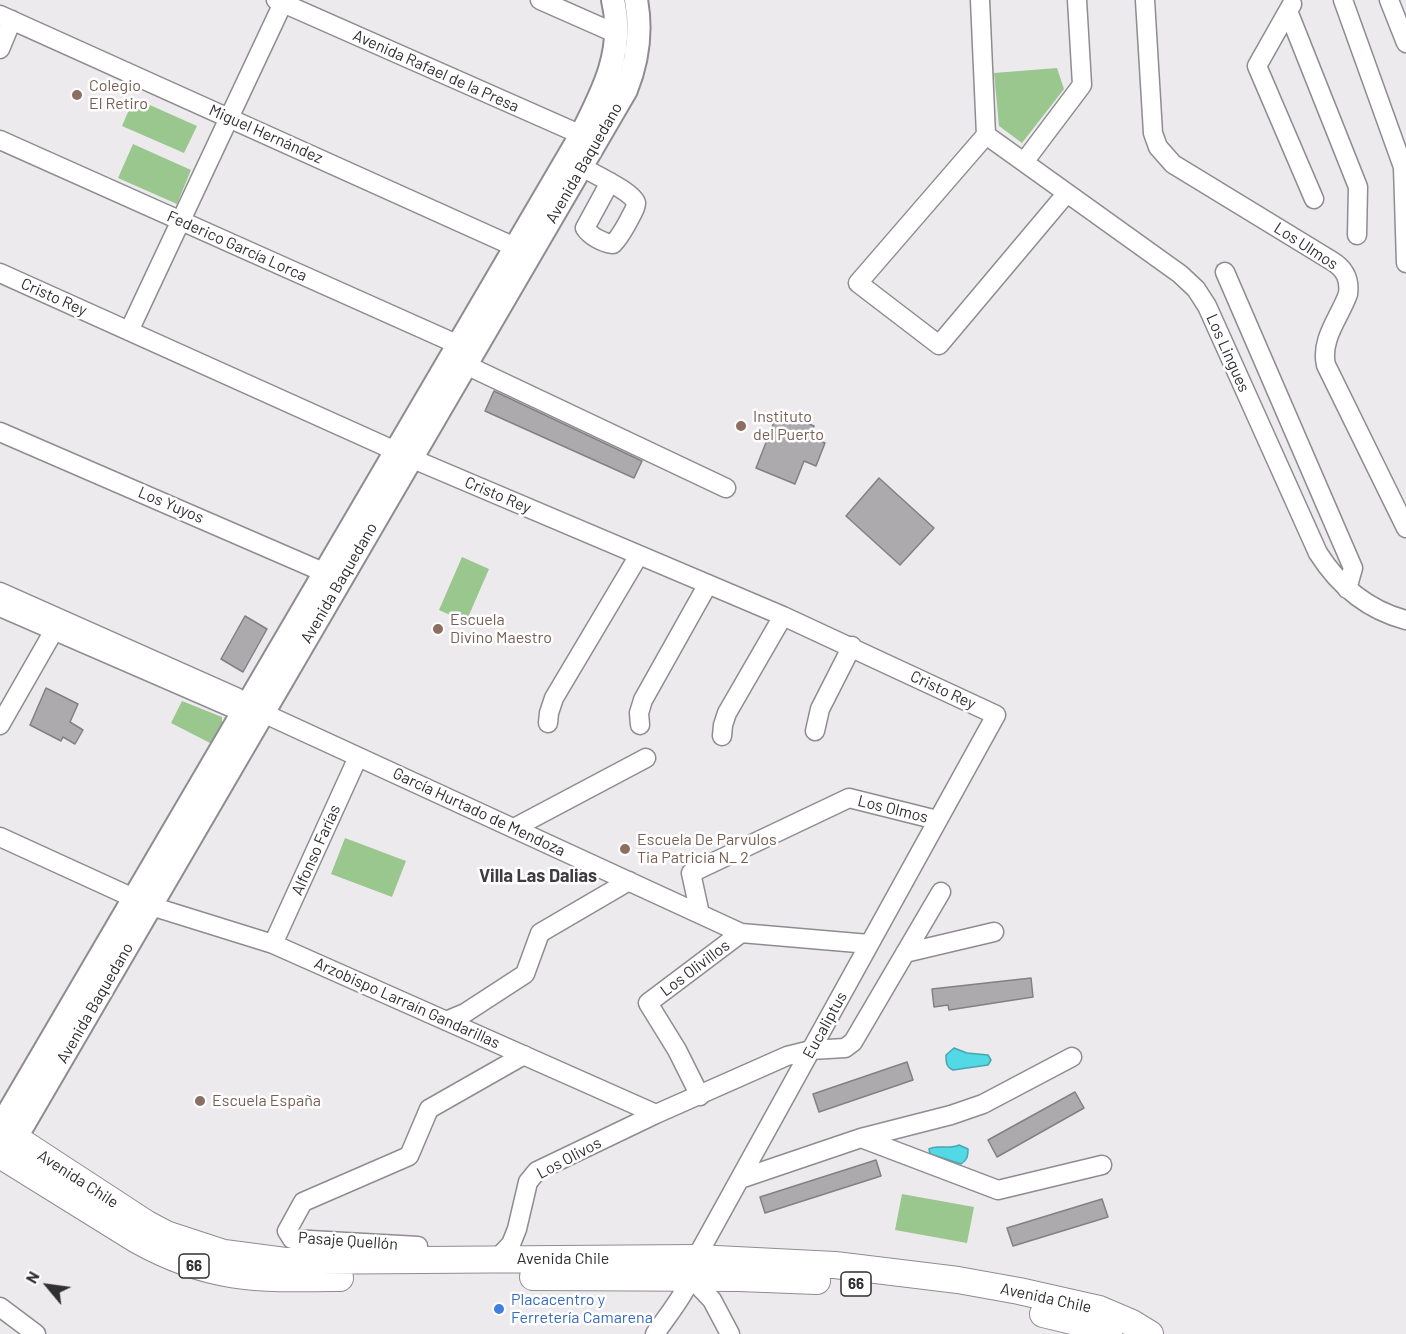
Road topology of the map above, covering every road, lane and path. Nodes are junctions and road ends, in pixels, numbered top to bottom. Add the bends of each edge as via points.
1 (540, 0) edge
2 (613, 0) edge
3 (636, 0) edge
4 (980, 0) edge
5 (1077, 0) edge
6 (1145, 0) edge
7 (1342, 0) edge
8 (1389, 0) edge
9 (280, 2) edge
10 (1291, 5) edge
11 (6, 18) edge
12 (617, 34) junction
13 (1406, 43) edge
14 (0, 49) edge
15 (229, 118) junction
16 (986, 135) junction
17 (589, 139) junction
18 (0, 140) edge
19 (1024, 162) junction
20 (582, 167) junction
21 (610, 182) dead end
22 (1066, 194) junction
23 (1314, 199) dead end
24 (181, 221) junction
25 (1357, 235) dead end
26 (524, 250) junction
27 (1406, 263) edge
28 (1226, 272) dead end
29 (0, 273) edge
30 (129, 331) junction
31 (1256, 342) junction
32 (466, 354) junction
33 (1228, 354) junction
34 (1275, 388) junction
35 (1249, 399) junction
36 (0, 432) edge
37 (404, 454) junction
38 (1315, 479) junction
39 (726, 488) dead end
40 (1289, 490) junction
41 (1406, 528) edge
42 (639, 555) junction
43 (334, 576) junction
44 (708, 584) junction
45 (1347, 589) junction
46 (0, 592) edge
47 (0, 607) edge
48 (783, 616) junction
49 (1406, 620) edge
50 (58, 625) junction
51 (852, 646) junction
52 (252, 710) junction
53 (996, 715) joint
54 (548, 723) dead end
55 (0, 725) edge
56 (640, 725) dead end
57 (814, 731) dead end
58 (723, 736) dead end
59 (358, 757) junction
60 (646, 758) dead end
61 (938, 820) junction
62 (514, 828) junction
63 (0, 837) edge
64 (629, 881) junction
65 (940, 891) dead end
66 (143, 902) junction
67 (700, 914) junction
68 (994, 932) dead end
69 (741, 933) junction
70 (273, 944) junction
71 (869, 944) junction
72 (905, 953) junction
73 (446, 1020) junction
74 (811, 1050) junction
75 (524, 1055) junction
76 (1072, 1057) dead end
77 (700, 1096) junction
78 (656, 1114) junction
79 (861, 1138) junction
80 (3, 1140) edge
81 (1102, 1165) dead end
82 (740, 1179) junction
83 (496, 1259) junction
84 (418, 1260) junction
85 (694, 1268) junction
86 (0, 1307) edge
87 (1151, 1333) edge
88 (36, 1334) edge
89 (655, 1334) edge
90 (730, 1334) edge
91 (1109, 1334) edge

1 - 12 street
2 - 12 main road, Avenida Baquedano
3 - 17 main road, Avenida Baquedano via 639,41 632,75 626,90
4 - 16 street
5 - 19 street via 1082,85
6 - 41 street, Los Ulmos via 1153,133 1158,147 1173,164 1344,271 1348,294 1328,338 1324,357
7 - 27 street via 1403,167
8 - 13 street
9 - 15 street
9 - 17 street, Avenida Rafael de la Presa
10 - 23 street via 1257,66
10 - 25 street via 1358,187
11 - 14 street
11 - 15 street, Miguel Hernández
12 - 17 main road, Avenida Baquedano
15 - 24 street
15 - 26 street, Miguel Hernández
16 - 19 street, Los Lingues
16 - 22 street via 858,283 939,345
17 - 20 main road, Avenida Baquedano
17 - 26 main road, Avenida Baquedano
18 - 24 street, Federico García Lorca
19 - 22 street, Los Lingues
20 - 21 street
20 - 26 main road, Avenida Baquedano
22 - 33 street, Los Lingues via 1189,281 1206,306
24 - 30 street
24 - 32 street, Federico García Lorca
26 - 32 main road, Avenida Baquedano
28 - 31 street
29 - 30 street, Cristo Rey
30 - 37 street, Cristo Rey
31 - 33 street
31 - 34 street
32 - 37 main road, Avenida Baquedano
32 - 39 street, Federico García Lorca
33 - 35 street, Los Lingues
34 - 35 street
34 - 38 street
35 - 40 street, Los Lingues
36 - 43 street, Los Yuyos
37 - 42 street, Cristo Rey
37 - 43 main road, Avenida Baquedano
38 - 40 street
38 - 45 street via 1353,568
40 - 45 street, Los Lingues via 1318,553
42 - 44 street, Cristo Rey
42 - 54 street via 554,698
43 - 52 main road, Avenida Baquedano
44 - 48 street, Cristo Rey
44 - 56 street via 643,700
45 - 49 street, Los Lingues via 1373,608
46 - 50 street, García Hurtado de Mendoza
47 - 50 street, García Hurtado de Mendoza
48 - 51 street, Cristo Rey
48 - 58 street via 727,713
50 - 52 street, García Hurtado de Mendoza
50 - 55 street
51 - 53 street, Cristo Rey
51 - 57 street via 820,709
52 - 59 street, García Hurtado de Mendoza
52 - 66 main road, Avenida Baquedano
53 - 61 street, Eucaliptus
59 - 62 street, García Hurtado de Mendoza
59 - 70 street, Alfonso Farías
60 - 62 street
61 - 67 street, Los Olmos via 849,798 691,873
61 - 71 street, Eucaliptus
62 - 64 street, García Hurtado de Mendoza
63 - 66 street, Arzobispo Larraín Gandarillas
64 - 67 street, García Hurtado de Mendoza
64 - 73 street via 540,933 525,974 465,1013
65 - 72 street
66 - 70 street, Arzobispo Larraín Gandarillas
66 - 80 main road, Avenida Baquedano
67 - 69 street, García Hurtado de Mendoza
68 - 72 street
69 - 71 street, García Hurtado de Mendoza
69 - 77 street, Los Olivillos via 648,1003
70 - 73 street, Arzobispo Larraín Gandarillas
71 - 74 street, Eucaliptus
72 - 74 street via 854,1042 845,1048
73 - 75 street, Arzobispo Larraín Gandarillas
74 - 77 street via 787,1056
74 - 82 street, Eucaliptus
75 - 78 street, Arzobispo Larraín Gandarillas
75 - 84 street, Pasaje Quellón via 429,1109 409,1156 303,1202 287,1231 292,1239 418,1246
76 - 79 street via 983,1104
77 - 78 street
78 - 83 street, Los Olivos via 537,1171 528,1182 511,1244
79 - 81 street via 998,1190
79 - 82 street
80 - 84 highway, Avenida Chile / 66 via 147,1224 204,1248 264,1260
80 - 85 highway, Avenida Chile / 66 via 155,1250 191,1265 238,1276 262,1279
82 - 85 street, Eucaliptus
83 - 84 highway, Avenida Chile / 66
83 - 85 highway, Avenida Chile / 66
85 - 87 highway, Avenida Chile / 66 via 836,1265 958,1280 1099,1309
85 - 89 street, Eucaliptus
85 - 90 street
85 - 91 highway, Avenida Chile / 66 via 926,1292 1019,1308 1093,1326
86 - 88 street

